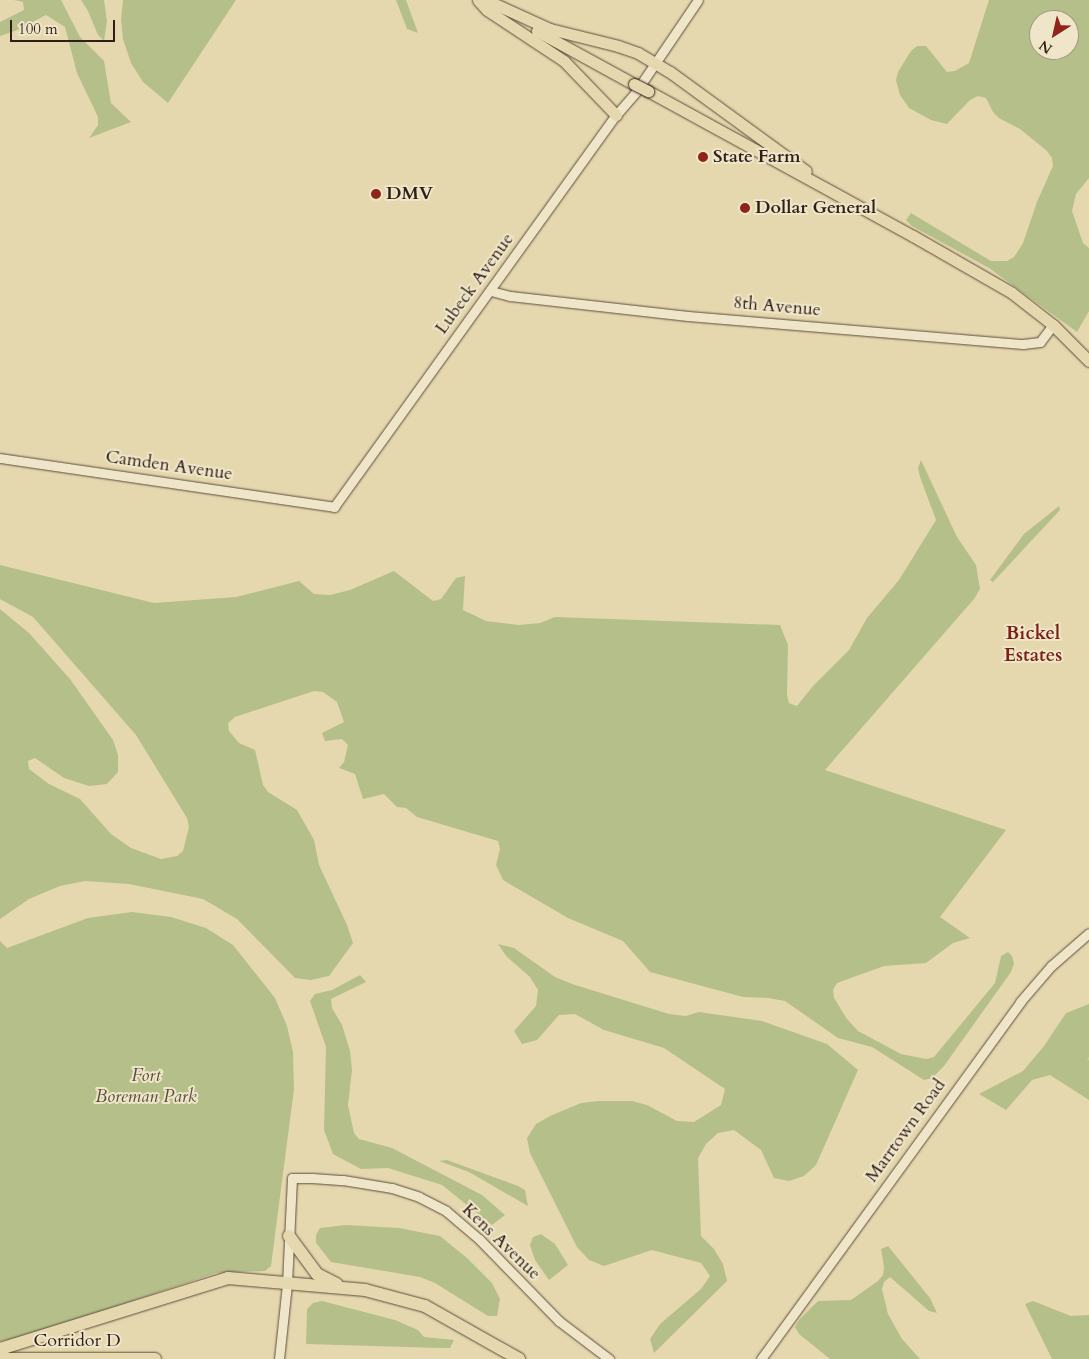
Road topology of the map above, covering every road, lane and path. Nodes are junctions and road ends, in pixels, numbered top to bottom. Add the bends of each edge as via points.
1 (478, 0) edge
2 (482, 0) edge
3 (486, 0) edge
4 (698, 0) edge
5 (655, 62) junction
6 (635, 89) junction
7 (616, 114) junction
8 (834, 194) junction
9 (491, 291) junction
10 (1053, 325) junction
11 (1089, 361) edge
12 (0, 458) edge
13 (334, 508) joint
14 (1089, 932) edge
15 (290, 1236) junction
16 (287, 1284) junction
17 (346, 1288) junction
18 (0, 1349) edge
19 (0, 1359) edge
20 (155, 1359) edge
21 (279, 1359) edge
22 (519, 1359) edge
23 (610, 1359) edge
24 (761, 1359) edge

1 - 7 main road via 487,10 564,60
2 - 6 main road
3 - 5 main road via 550,30 618,46
4 - 5 street, Lubeck Avenue
5 - 6 street, Lubeck Avenue
5 - 8 main road
6 - 7 street, Lubeck Avenue
6 - 8 main road, bridge via 648,91
7 - 9 street, Lubeck Avenue
8 - 10 main road via 987,278
9 - 10 street, 8th Avenue via 510,296 688,316 1023,344 1040,342
9 - 13 street, Lubeck Avenue
10 - 11 main road
12 - 13 street, Camden Avenue
14 - 24 street, Marrtown Road via 1051,966 1020,1002
15 - 16 street
15 - 17 highway via 317,1274
15 - 23 street, Kens Avenue via 292,1178 343,1180 392,1188 419,1197 446,1212 479,1239 559,1321
16 - 17 highway
16 - 18 highway via 228,1278
16 - 21 street
17 - 22 highway via 425,1306
19 - 20 highway, Corridor D

